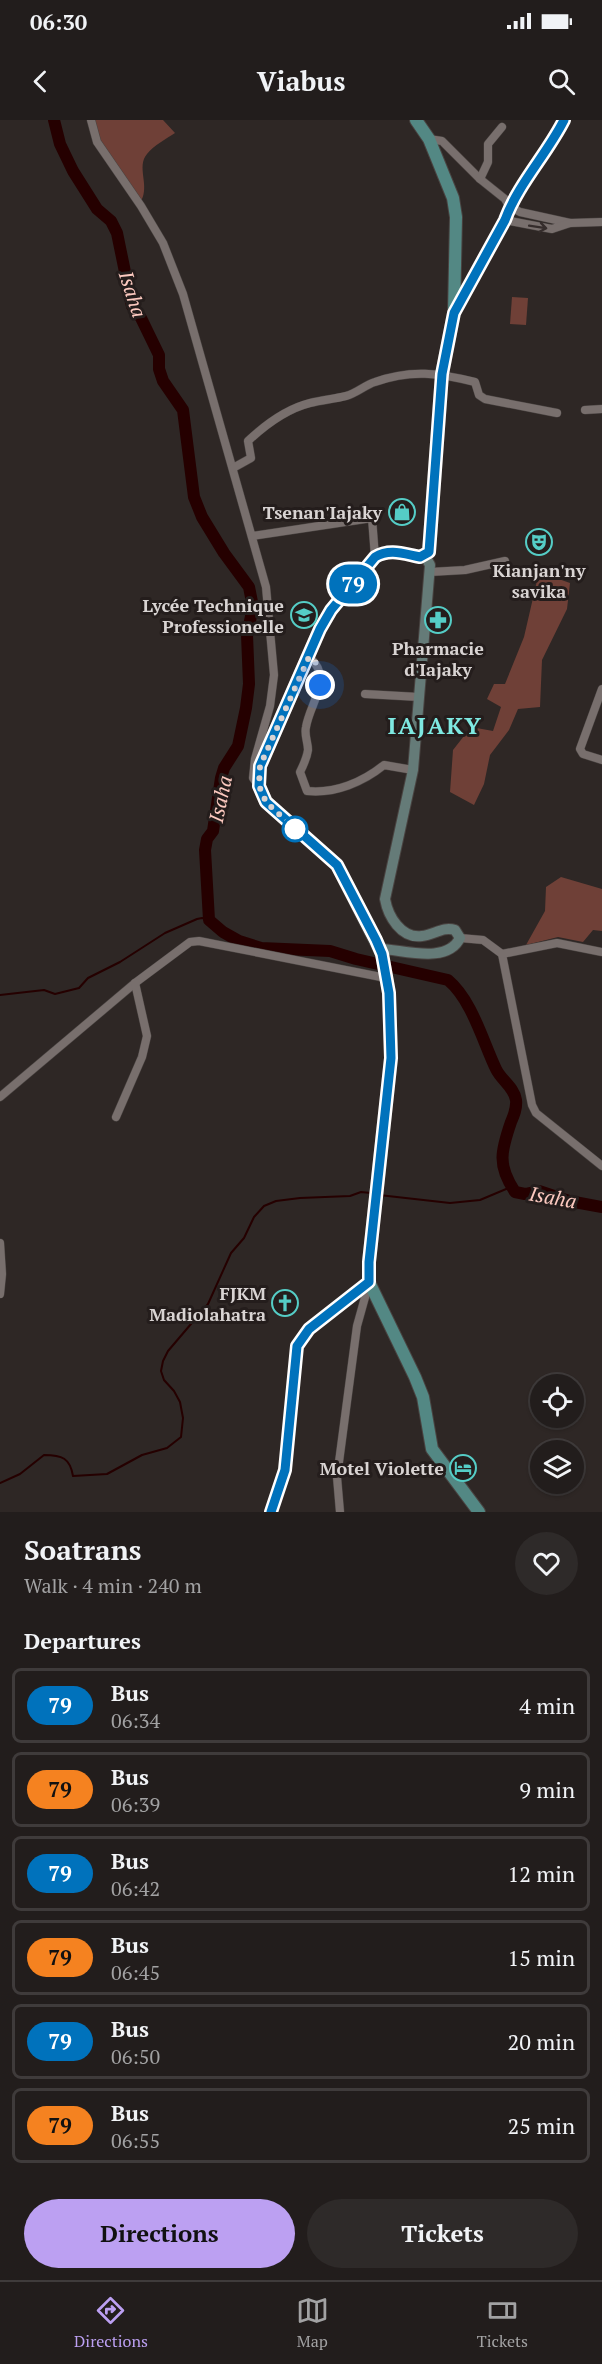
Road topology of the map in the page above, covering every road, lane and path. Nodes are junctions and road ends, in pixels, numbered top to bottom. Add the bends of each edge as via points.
1 (91, 120) edge
2 (416, 120) edge
3 (564, 120) edge
4 (502, 127) dead end
5 (429, 140) junction
6 (480, 179) junction
7 (509, 206) junction
8 (505, 220) junction
9 (602, 222) edge
10 (570, 223) junction
11 (454, 313) junction
12 (442, 374) junction
13 (602, 409) edge
14 (585, 410) dead end
15 (557, 413) dead end
16 (232, 468) junction
17 (252, 536) junction
18 (425, 556) junction
19 (375, 557) junction
20 (505, 561) dead end
21 (430, 572) junction
22 (309, 657) junction
23 (602, 689) edge
24 (365, 694) dead end
25 (420, 697) junction
26 (602, 760) edge
27 (413, 770) junction
28 (259, 786) junction
29 (460, 938) junction
30 (381, 952) junction
31 (602, 952) edge
32 (502, 954) junction
33 (385, 975) junction
34 (135, 983) junction
35 (0, 1097) edge
36 (116, 1117) dead end
37 (602, 1166) edge
38 (0, 1243) edge
39 (369, 1282) junction
40 (0, 1294) edge
41 (470, 1499) junction
42 (271, 1512) edge
43 (340, 1512) edge
44 (473, 1512) edge
45 (479, 1512) edge

1 - 16 street via 97,142 163,243 183,294
2 - 5 main road
3 - 7 street
4 - 6 street via 488,144 488,162
5 - 6 street via 442,141
5 - 11 main road via 453,198 456,216
6 - 7 street via 506,199
7 - 8 street
7 - 10 street
8 -> 10 street via 552,229
8 - 11 street
9 - 10 street
11 - 12 main road
12 - 15 street via 475,382 478,395 485,399
12 - 16 street via 393,377 349,395 307,404 265,425 248,441 251,458
12 - 18 main road via 429,552
13 - 14 street
16 - 17 street
17 - 19 street via 372,518
17 - 28 street via 266,587 274,675 255,759 253,778
18 - 19 main road via 390,551
18 - 21 street
19 - 22 main road via 331,610
20 - 21 street via 465,570
21 - 25 street
22 - 27 street via 316,663 321,679 305,732 308,752 300,772 307,791 329,792 384,765
22 - 28 main road via 260,766
23 - 26 street via 580,749
24 - 25 street
25 - 27 street
27 - 29 street via 385,899 387,912 398,927 413,936 450,928
28 - 30 main road via 266,802 337,865
29 - 30 street via 450,948 426,955
29 - 32 street via 483,940
30 - 33 main road
31 - 32 street via 556,943
32 - 37 street via 532,1105 541,1119
33 - 34 street via 199,941 179,948
33 - 39 main road via 391,1058
34 - 35 street
34 - 36 street via 147,1036 142,1058
38 - 40 street
39 - 41 main road via 423,1397 432,1449
39 - 42 street via 309,1329 297,1346 285,1470
39 - 43 street via 357,1326 337,1478
41 - 44 street
41 - 45 main road

